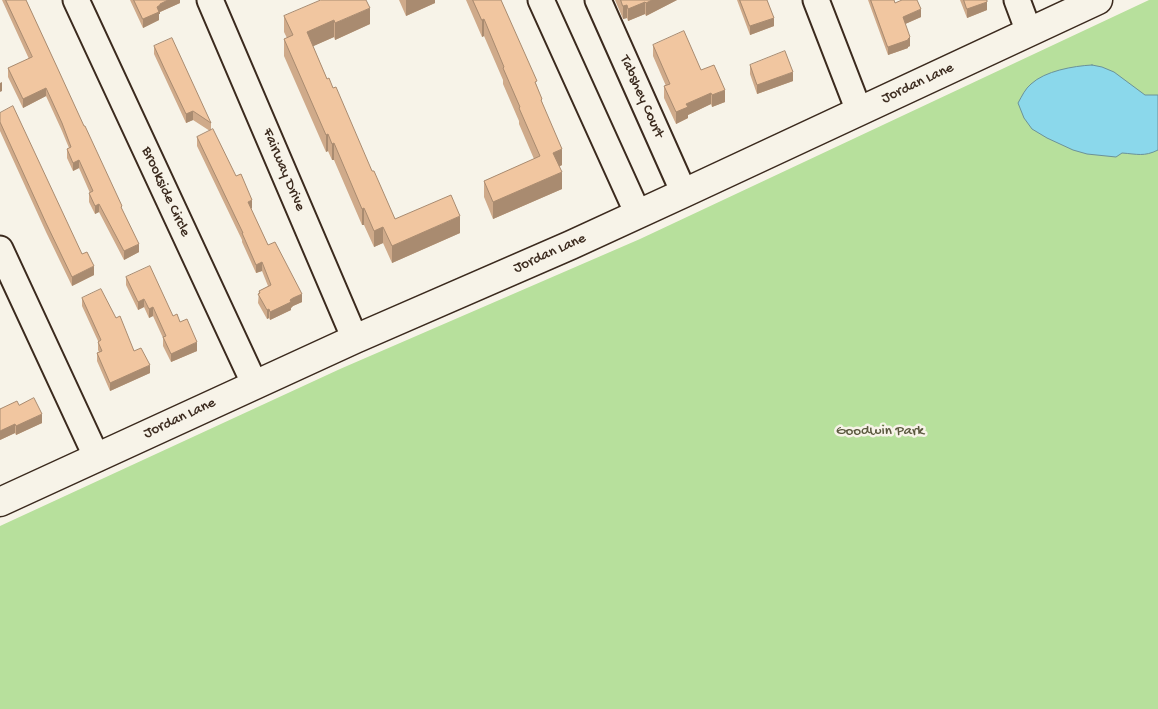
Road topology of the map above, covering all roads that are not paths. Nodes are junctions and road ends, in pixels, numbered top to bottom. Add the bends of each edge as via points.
1 (76, 0) edge
2 (210, 0) edge
3 (541, 0) edge
4 (598, 0) edge
5 (816, 0) edge
6 (1017, 0) edge
7 (1098, 0) edge
8 (1029, 32) junction
9 (859, 111) junction
10 (684, 193) junction
11 (638, 214) junction
12 (0, 249) edge
13 (355, 339) junction
14 (254, 385) junction
15 (97, 458) junction
16 (0, 502) edge

1 - 14 street, Brookside Circle
2 - 13 street, Fairway Drive
3 - 11 street
4 - 10 street, Tabshey Court
5 - 9 street
6 - 8 street
7 - 8 main road, Jordan Lane
8 - 9 main road, Jordan Lane
9 - 10 main road, Jordan Lane
10 - 11 main road, Jordan Lane
11 - 13 main road, Jordan Lane
12 - 15 street
13 - 14 main road, Jordan Lane
14 - 15 main road, Jordan Lane
15 - 16 main road, Jordan Lane

